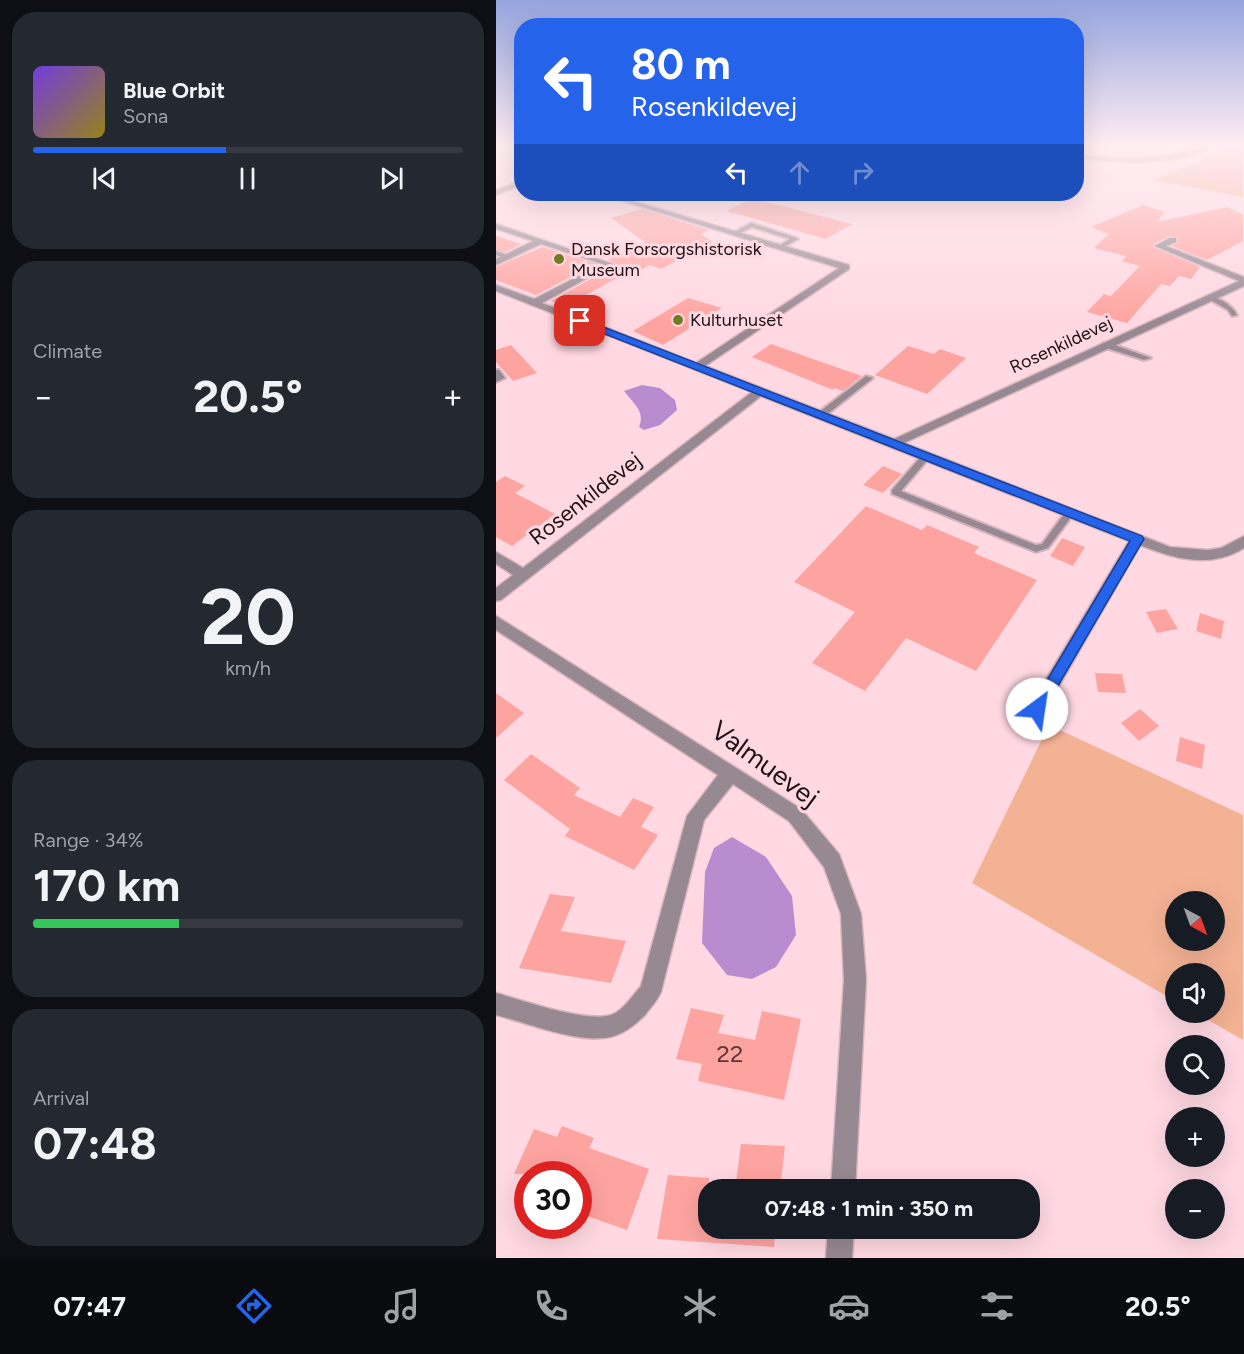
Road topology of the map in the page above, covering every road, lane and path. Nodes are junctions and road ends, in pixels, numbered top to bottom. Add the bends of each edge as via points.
1 (640, 205) edge
2 (496, 226) edge
3 (736, 233) junction
4 (1173, 240) dead end
5 (541, 241) junction
6 (781, 247) junction
7 (496, 253) edge
8 (508, 257) junction
9 (496, 262) edge
10 (1243, 281) edge
11 (496, 288) edge
12 (1209, 297) junction
13 (534, 303) junction
14 (1234, 315) dead end
15 (1106, 345) junction
16 (1147, 358) dead end
17 (698, 366) junction
18 (496, 372) edge
19 (869, 378) dead end
20 (496, 380) edge
21 (762, 391) junction
22 (822, 414) junction
23 (895, 443) junction
24 (927, 455) junction
25 (1070, 512) junction
26 (1137, 539) junction
27 (1243, 541) edge
28 (496, 557) edge
29 (523, 575) junction
30 (496, 596) edge
31 (496, 622) edge
32 (1037, 709) dead end
33 (731, 773) junction
34 (496, 1004) edge
35 (844, 1179) edge
36 (840, 1239) edge
37 (839, 1258) edge

1 - 3 street
2 - 5 street
3 - 6 street
3 - 6 lane via 751,225 795,239
4 - 10 street, Rosenkildevej via 1159,246
5 - 8 street
5 - 13 street via 609,264
6 - 17 street via 846,267
7 - 8 lane
8 - 9 street
10 - 12 street, Rosenkildevej
11 - 13 street
12 - 14 lane via 1231,309
12 - 15 street, Rosenkildevej
13 - 17 street
15 - 16 lane
15 - 23 street, Rosenkildevej
17 - 21 street
18 - 20 lane via 500,378
19 - 22 lane
21 - 22 street
21 - 29 street, Rosenkildevej
22 - 23 street
23 - 24 street
24 - 25 street
24 - 25 lane via 895,492 1036,549 1045,546
25 - 26 street
26 - 27 street via 1196,556 1230,551
26 - 32 street
28 - 29 street, Rosenkildevej
29 - 30 street, Rosenkildevej
31 - 33 street, Valmuevej
33 - 34 street via 696,816 650,992 631,1013 612,1026 590,1027
33 - 35 street, Valmuevej via 795,815 832,861 851,914 855,980
36 - 37 street

